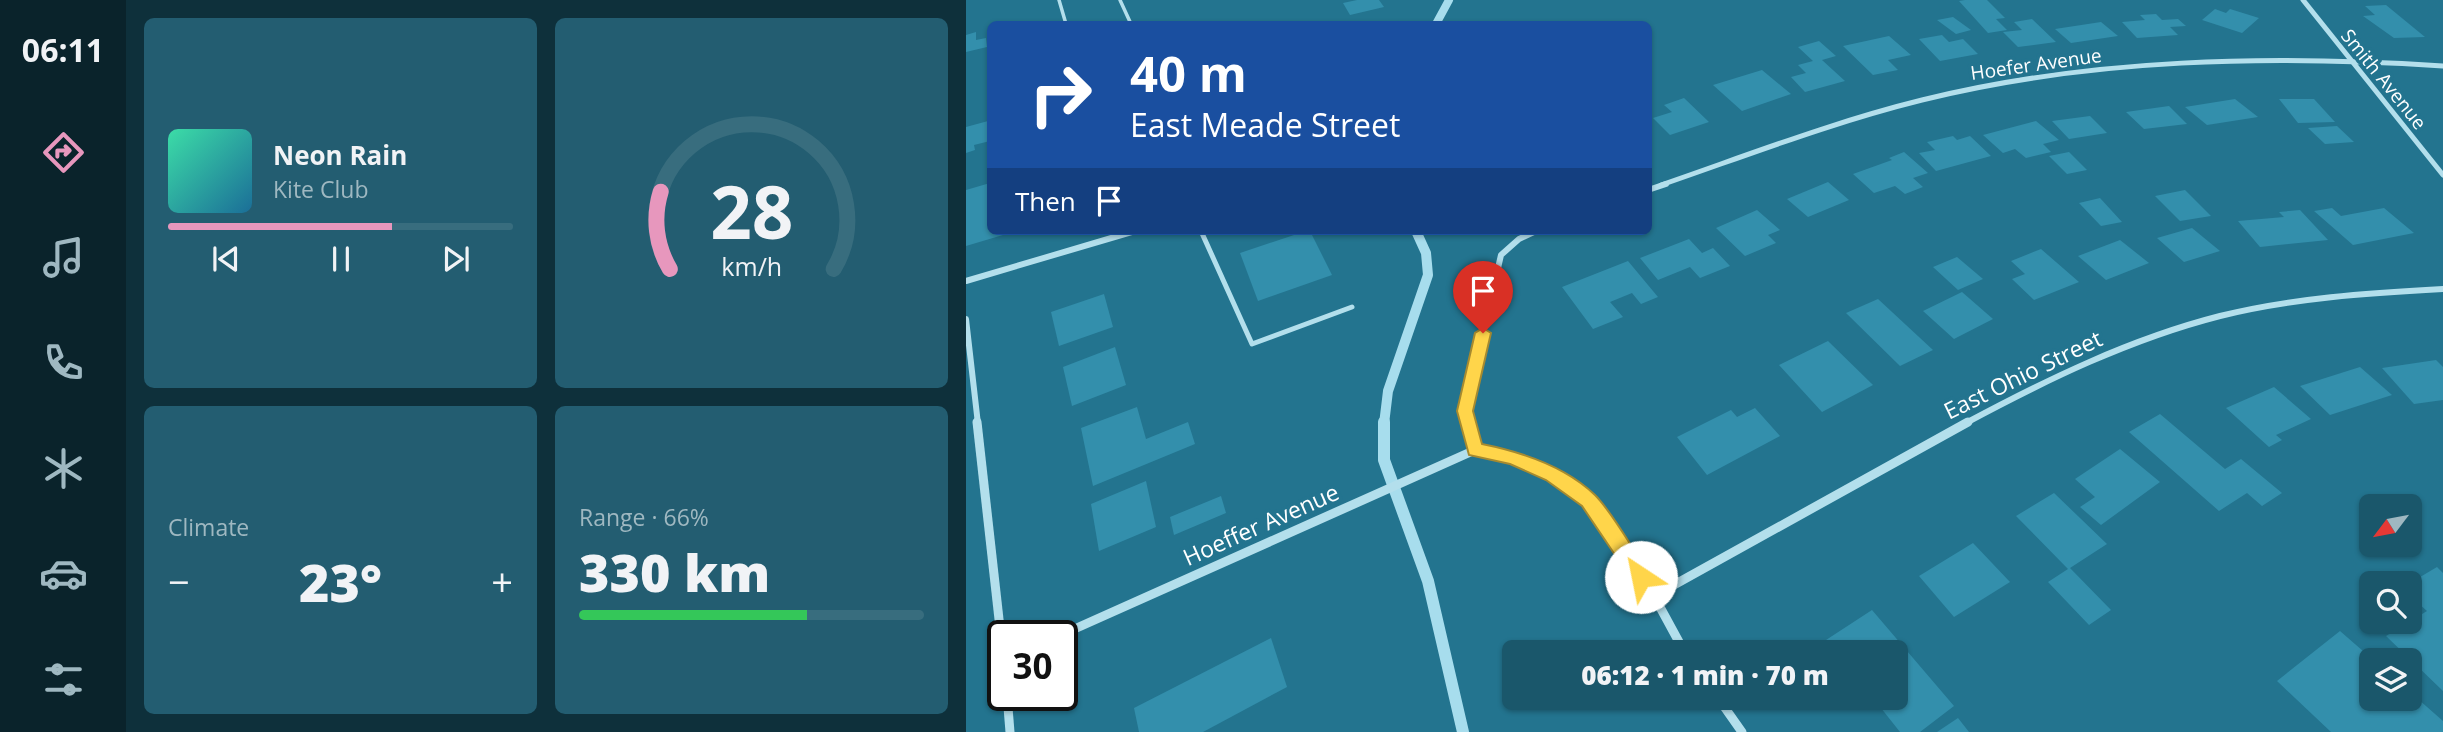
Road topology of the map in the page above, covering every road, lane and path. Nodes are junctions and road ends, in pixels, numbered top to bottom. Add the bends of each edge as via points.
1 (1059, 0) edge
2 (1121, 0) edge
3 (2303, 0) edge
4 (1065, 21) edge
5 (1130, 21) edge
6 (2350, 60) junction
7 (2443, 66) edge
8 (2443, 175) edge
9 (1652, 189) edge
10 (1117, 235) edge
11 (1203, 235) edge
12 (1528, 235) edge
13 (966, 281) edge
14 (2443, 289) edge
15 (1352, 307) dead end
16 (966, 319) edge
17 (1475, 450) junction
18 (1654, 596) junction
19 (999, 620) edge
20 (1078, 628) edge
21 (1678, 640) edge
22 (1726, 710) edge
23 (1008, 711) edge
24 (1010, 732) edge
25 (1742, 732) edge

1 - 4 lane
2 - 5 lane
3 - 6 street, Smith Avenue
6 - 7 street, Hoefer Avenue
6 - 8 street, Smith Avenue
6 - 9 street, Hoefer Avenue via 2158,64 1961,91 1783,143
10 - 13 street
11 - 15 lane via 1252,344
12 - 17 street via 1502,255 1465,411
14 - 18 street, East Ohio Street via 2286,304 2194,324 2130,345 1992,408
16 - 19 street
17 - 18 street via 1513,457 1553,475 1589,501
17 - 20 street, Hoeffer Avenue
18 - 21 street
22 - 25 street
23 - 24 street

